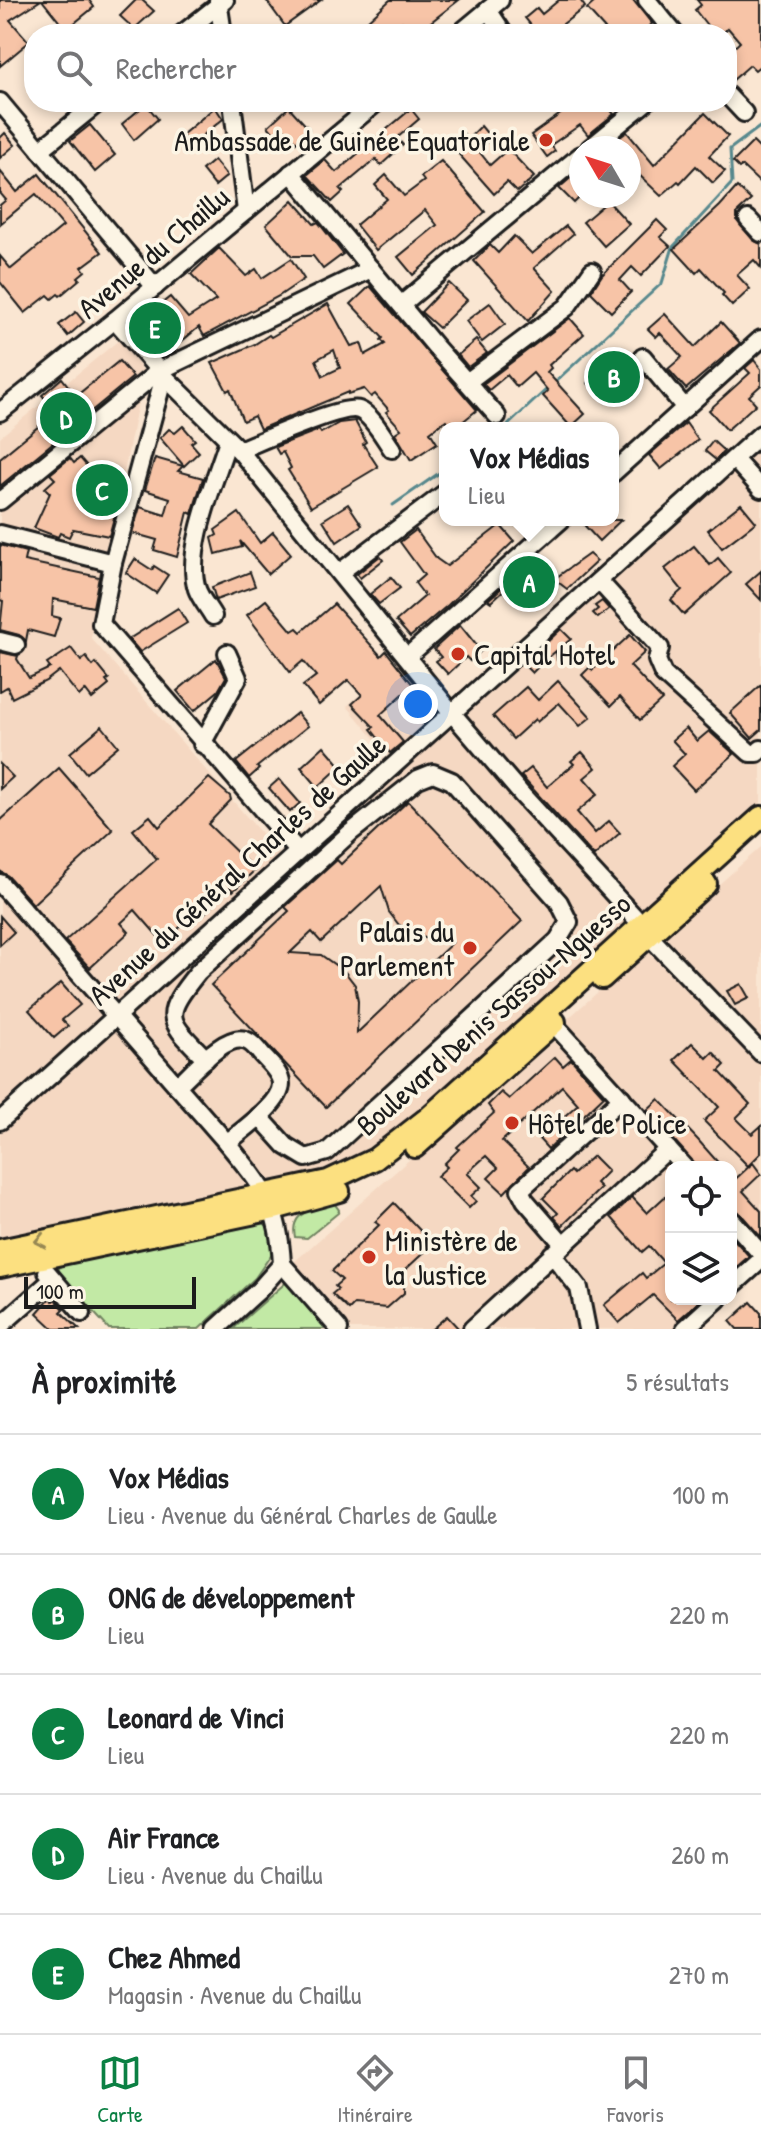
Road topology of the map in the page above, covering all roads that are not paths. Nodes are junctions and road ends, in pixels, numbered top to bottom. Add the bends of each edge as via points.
1 (647, 0) edge
2 (221, 1) edge
3 (494, 5) edge
4 (194, 24) edge
5 (222, 24) edge
6 (471, 24) edge
7 (501, 24) edge
8 (667, 24) edge
9 (0, 102) edge
10 (737, 106) edge
11 (87, 112) edge
12 (233, 112) edge
13 (365, 112) edge
14 (634, 112) edge
15 (744, 113) dead end
16 (605, 136) edge
17 (40, 150) junction
18 (569, 165) edge
19 (291, 173) junction
20 (246, 211) junction
21 (748, 219) dead end
22 (761, 233) edge
23 (371, 269) junction
24 (592, 271) dead end
25 (155, 287) junction
26 (401, 305) junction
27 (115, 320) junction
28 (761, 339) edge
29 (643, 357) dead end
30 (162, 374) junction
31 (467, 382) junction
32 (685, 408) junction
33 (0, 412) edge
34 (497, 416) dead end
35 (761, 434) edge
36 (234, 445) junction
37 (392, 449) dead end
38 (734, 459) junction
39 (619, 468) edge
40 (761, 489) edge
41 (439, 498) edge
42 (0, 501) edge
43 (554, 526) edge
44 (0, 534) edge
45 (113, 563) junction
46 (339, 573) junction
47 (599, 581) junction
48 (213, 616) dead end
49 (227, 653) dead end
50 (407, 657) junction
51 (452, 713) junction
52 (202, 744) junction
53 (761, 749) edge
54 (761, 817) edge
55 (761, 834) edge
56 (298, 851) junction
57 (0, 883) edge
58 (645, 930) junction
59 (116, 1016) junction
60 (553, 1023) junction
61 (761, 1053) edge
62 (206, 1059) junction
63 (177, 1086) junction
64 (622, 1098) junction
65 (259, 1116) junction
66 (0, 1121) edge
67 (227, 1143) junction
68 (668, 1149) junction
69 (679, 1161) edge
70 (270, 1202) junction
71 (737, 1226) edge
72 (557, 1249) junction
73 (0, 1250) edge
74 (761, 1254) edge
75 (39, 1259) junction
76 (761, 1260) edge
77 (282, 1264) junction
78 (0, 1267) edge
79 (52, 1280) junction
80 (737, 1282) edge
81 (711, 1305) edge
82 (82, 1313) dead end
83 (0, 1326) edge
84 (216, 1329) edge
85 (339, 1329) edge
86 (472, 1329) edge
87 (587, 1329) edge
88 (685, 1329) edge

1 - 8 street
2 - 4 street
2 - 5 street
3 - 6 street
3 - 7 street
9 - 17 street
10 - 15 street
11 - 17 street
12 - 20 street
13 - 19 street, Avenue du Chaillu
14 - 16 street
17 - 25 street
18 - 26 street
19 - 20 street, Avenue du Chaillu
19 - 23 street
20 - 25 street, Avenue du Chaillu
21 - 22 street
23 - 26 street
23 - 30 street
24 - 31 street via 567,307
25 - 27 street, Avenue du Chaillu
26 - 31 street
27 - 30 street
27 - 33 street, Avenue du Chaillu
28 - 32 street
29 - 32 street
30 - 36 street
30 - 42 street
30 - 45 street
31 - 34 street
32 - 39 street
35 - 38 street, Avenue du Général Charles de Gaulle
36 - 37 street via 352,409 364,413
36 - 46 street
36 - 48 street via 197,535 195,583
38 - 40 street
38 - 47 street, Avenue du Général Charles de Gaulle
41 - 46 street
43 - 50 street
44 - 45 street
45 - 52 street via 101,624
46 - 50 street
47 - 51 street, Avenue du Général Charles de Gaulle
47 - 53 street via 660,648 657,660 663,674 750,753
49 - 52 street via 238,678
50 - 51 street
51 - 56 street, Avenue du Général Charles de Gaulle
51 - 58 street
52 - 56 street
54 - 58 main road, Boulevard Denis Sassou-Nguesso
55 - 58 main road, Boulevard Denis Sassou-Nguesso
56 - 59 street, Avenue du Général Charles de Gaulle
57 - 59 street
58 - 60 main road, Boulevard Denis Sassou-Nguesso
58 - 61 street
58 - 70 main road, Boulevard Denis Sassou-Nguesso via 399,1143 340,1176
59 - 63 street
59 - 66 street, Avenue du Général Charles de Gaulle
60 - 64 street
60 - 70 main road, Boulevard Denis Sassou-Nguesso via 387,1168 335,1193
62 - 63 street
62 - 65 street via 236,1040 255,1047 281,1085 276,1100
62 - 65 street via 172,1019 172,1009 198,972 350,833 418,779 433,773 452,781 559,902 569,922 558,940 327,1152 306,1158 286,1146
63 - 67 street
64 - 68 street
64 - 72 street via 520,1190
65 - 67 street
67 - 70 street
68 - 69 street
68 - 72 street
70 -> 73 main road, Boulevard Denis Sassou-Nguesso
70 - 75 main road, Boulevard Denis Sassou-Nguesso
70 - 77 street
71 - 74 street
72 - 86 street
72 - 87 street via 579,1288
75 - 78 main road, Boulevard Denis Sassou-Nguesso
75 - 79 street
76 - 80 street
77 - 84 street
77 - 85 street
79 - 82 street
79 - 83 street
81 - 88 street

